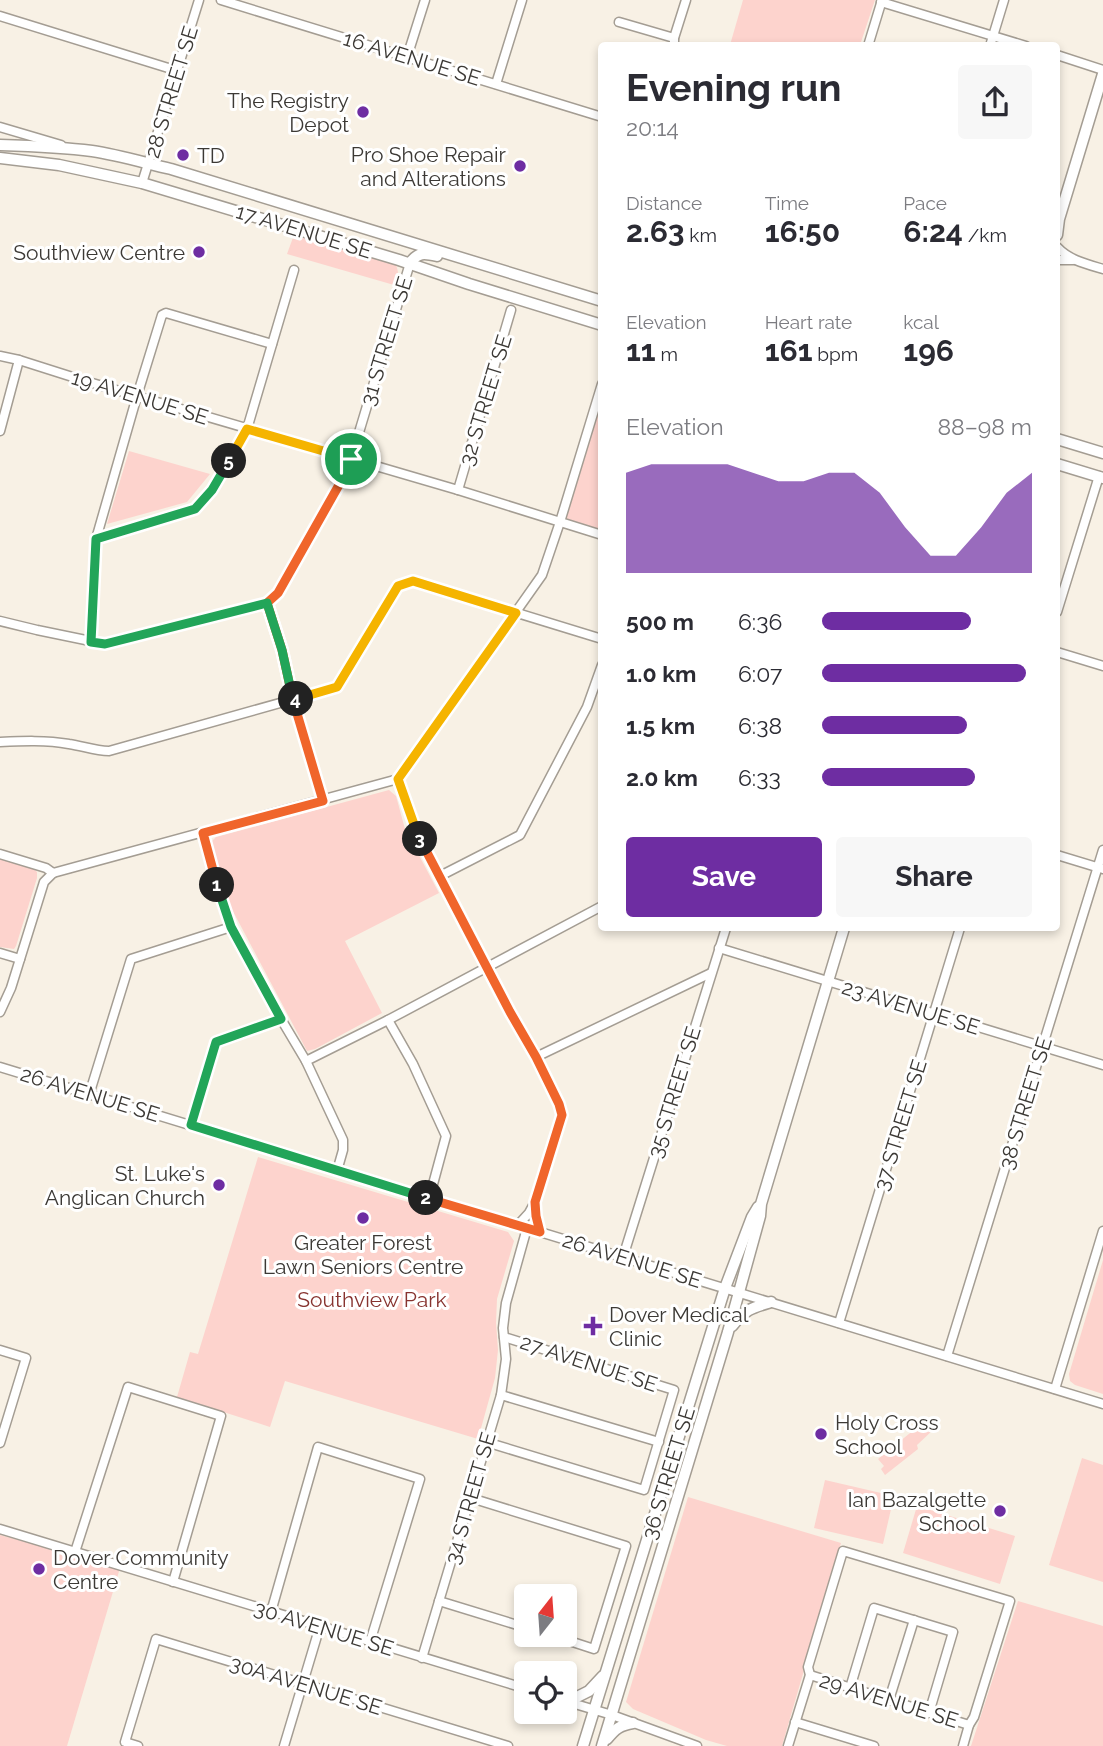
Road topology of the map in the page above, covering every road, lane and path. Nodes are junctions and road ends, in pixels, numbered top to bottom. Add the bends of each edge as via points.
1 (200, 0) edge
2 (222, 0) edge
3 (425, 0) edge
4 (522, 0) edge
5 (686, 0) edge
6 (1004, 0) edge
7 (882, 1) edge
8 (0, 16) edge
9 (619, 22) dead end
10 (993, 36) junction
11 (674, 42) edge
12 (869, 42) edge
13 (991, 42) edge
14 (1013, 42) edge
15 (1060, 56) edge
16 (407, 57) junction
17 (178, 71) junction
18 (1103, 71) edge
19 (496, 85) junction
20 (598, 116) edge
21 (0, 127) edge
22 (0, 145) edge
23 (71, 148) junction
24 (0, 158) edge
25 (149, 164) junction
26 (142, 183) junction
27 (1060, 214) edge
28 (1060, 250) edge
29 (1060, 260) edge
30 (1076, 261) junction
31 (410, 263) junction
32 (481, 264) junction
33 (1103, 269) edge
34 (294, 270) dead end
35 (598, 300) edge
36 (511, 310) dead end
37 (598, 325) edge
38 (272, 344) junction
39 (0, 356) edge
40 (19, 360) junction
41 (137, 396) junction
42 (598, 397) edge
43 (247, 429) junction
44 (0, 430) edge
45 (1060, 440) edge
46 (1103, 453) edge
47 (351, 459) junction
48 (1060, 465) edge
49 (1101, 477) edge
50 (458, 490) junction
51 (560, 522) junction
52 (598, 534) edge
53 (96, 539) junction
54 (267, 603) junction
55 (1060, 603) edge
56 (516, 613) junction
57 (0, 621) edge
58 (598, 638) edge
59 (91, 642) junction
60 (1060, 653) edge
61 (1103, 666) edge
62 (598, 676) edge
63 (293, 700) junction
64 (0, 742) edge
65 (398, 779) junction
66 (323, 801) junction
67 (203, 833) junction
68 (1103, 850) edge
69 (0, 854) edge
70 (1060, 856) edge
71 (1100, 868) edge
72 (52, 873) junction
73 (440, 876) junction
74 (598, 908) edge
75 (231, 927) junction
76 (725, 931) edge
77 (843, 931) edge
78 (959, 931) edge
79 (719, 948) junction
80 (0, 953) edge
81 (20, 959) junction
82 (487, 968) junction
83 (711, 973) junction
84 (828, 981) junction
85 (0, 1012) edge
86 (934, 1013) junction
87 (281, 1019) junction
88 (388, 1020) junction
89 (1042, 1046) junction
90 (536, 1057) junction
91 (306, 1061) junction
92 (1103, 1065) edge
93 (0, 1067) edge
94 (89, 1095) junction
95 (191, 1125) junction
96 (337, 1171) junction
97 (429, 1199) junction
98 (535, 1202) junction
99 (761, 1204) junction
100 (522, 1226) junction
101 (1103, 1231) edge
102 (540, 1232) junction
103 (623, 1257) junction
104 (725, 1288) junction
105 (739, 1292) junction
106 (771, 1302) junction
107 (839, 1323) junction
108 (727, 1332) junction
109 (505, 1337) junction
110 (0, 1350) edge
111 (947, 1356) junction
112 (1055, 1389) junction
113 (501, 1395) junction
114 (1103, 1404) edge
115 (486, 1442) junction
116 (659, 1442) junction
117 (0, 1443) edge
118 (471, 1498) junction
119 (0, 1529) edge
120 (75, 1552) junction
121 (173, 1582) junction
122 (439, 1601) junction
123 (271, 1612) junction
124 (914, 1620) junction
125 (514, 1624) edge
126 (320, 1626) junction
127 (370, 1642) junction
128 (578, 1644) edge
129 (422, 1658) junction
130 (606, 1673) junction
131 (810, 1675) junction
132 (303, 1684) junction
133 (514, 1685) edge
134 (850, 1688) junction
135 (577, 1696) edge
136 (889, 1700) junction
137 (577, 1704) edge
138 (594, 1709) junction
139 (929, 1713) junction
140 (612, 1715) junction
141 (795, 1722) junction
142 (633, 1723) junction
143 (969, 1725) junction
144 (138, 1746) edge
145 (284, 1746) edge
146 (508, 1746) edge
147 (583, 1746) edge
148 (602, 1746) edge
149 (697, 1746) edge
150 (788, 1746) edge
151 (874, 1746) edge
152 (963, 1746) edge

1 - 17 street, 28 STREET SE
2 - 16 street, 16 AVENUE SE
3 - 16 street
4 - 19 street
5 - 11 street
6 - 10 street
7 - 10 street
7 - 12 street
8 - 17 street
9 - 11 street
10 - 13 street
10 - 14 street
15 - 18 street
16 - 19 street, 16 AVENUE SE
17 - 25 street, 28 STREET SE
18 - 27 main road
19 - 20 street, 16 AVENUE SE
21 - 23 street, 17 AVENUE SE
22 - 23 main road, 17 AVENUE SE
23 - 25 main road, 17 AVENUE SE
24 - 26 main road, 17 AVENUE SE via 67,166
25 - 26 street, 28 STREET SE
25 - 32 main road, 17 AVENUE SE
26 - 31 main road, 17 AVENUE SE
28 - 30 street
29 - 30 street
30 - 33 street
31 - 32 main road via 415,256 427,254
31 - 37 main road, 17 AVENUE SE
31 - 47 street, 31 STREET SE
32 - 35 main road, 17 AVENUE SE
34 - 38 street
36 - 50 street, 32 STREET SE
38 - 41 street via 166,313
38 - 43 street
39 - 40 street, 19 AVENUE SE
40 - 41 street, 19 AVENUE SE
40 - 44 street
41 - 43 street, 19 AVENUE SE
41 - 53 street
42 - 51 street
43 - 47 street, 19 AVENUE SE
43 - 53 street via 212,490 195,509
45 - 46 main road
47 - 50 street, 19 AVENUE SE
47 - 54 street, 31 STREET SE via 278,593
48 - 49 main road
49 - 55 street
50 - 51 street, 19 AVENUE SE
51 - 52 street, 19 AVENUE SE
51 - 56 street via 542,575
53 - 59 street
54 - 59 street via 105,644
54 - 63 street
56 - 58 street
56 - 63 street via 413,581 398,586 337,687
56 - 65 street
57 - 59 street
60 - 61 street
62 - 73 street via 587,707 520,835
63 - 64 street via 109,751 34,741
63 - 66 street
65 - 66 street
65 - 73 street via 416,830
66 - 67 street
67 - 72 street
67 - 75 street
68 - 71 street, 38 STREET SE
69 - 72 street
70 - 71 street
71 - 89 street, 38 STREET SE
72 - 81 street via 44,882
73 - 82 street
74 - 82 street
75 - 87 street
75 - 94 street via 131,959
76 - 79 street, 35 STREET SE
77 - 84 main road, 36 STREET SE
78 - 86 street, 37 STREET SE
79 - 83 street, 35 STREET SE
79 - 84 street, 23 AVENUE SE
80 - 81 street
81 - 85 street
82 - 88 street
82 - 90 street
83 - 90 street
83 - 103 street, 35 STREET SE
84 - 86 street, 23 AVENUE SE
84 - 99 main road, 36 STREET SE
86 - 89 street, 23 AVENUE SE
86 - 107 street, 37 STREET SE
87 - 91 street
87 - 95 street via 216,1042
88 - 91 street
88 - 97 street via 446,1136
89 - 92 street, 23 AVENUE SE
89 - 111 street, 38 STREET SE
90 - 98 street via 562,1115
91 - 96 street via 343,1140
93 - 94 street, 26 AVENUE SE
94 - 95 street, 26 AVENUE SE
95 - 96 street, 26 AVENUE SE
96 - 97 street, 26 AVENUE SE
97 - 100 street, 26 AVENUE SE
98 - 100 street
98 - 102 street
99 - 104 main road, 36 STREET SE
99 - 105 main road, 36 STREET SE
100 - 102 street, 26 AVENUE SE
100 - 109 street, 34 STREET SE via 506,1303
101 - 112 street
102 - 103 street, 26 AVENUE SE
103 - 104 street, 26 AVENUE SE
104 - 105 street, 26 AVENUE SE
104 - 130 main road, 36 STREET SE
105 - 106 street, 26 AVENUE SE
105 - 108 main road, 36 STREET SE
106 - 107 street, 26 AVENUE SE
106 - 108 main road via 741,1314
107 - 111 street, 26 AVENUE SE
108 - 140 main road, 36 STREET SE
109 - 113 street, 34 STREET SE
109 - 116 street, 27 AVENUE SE via 674,1390
110 - 117 street via 26,1358
111 - 112 street, 26 AVENUE SE
112 - 114 street, 26 AVENUE SE
113 - 115 street, 34 STREET SE
113 - 116 street
115 - 116 street via 644,1490
115 - 118 street, 34 STREET SE
118 - 122 street, 34 STREET SE
118 - 128 street via 626,1546 594,1649
119 - 120 street, 30 AVENUE SE
120 - 121 street, 30 AVENUE SE
120 - 121 street via 128,1387 174,1401 220,1416
121 - 123 street, 30 AVENUE SE
122 - 125 street
122 - 129 street, 34 STREET SE
123 - 126 street, 30 AVENUE SE
123 - 127 street via 318,1447 420,1479
124 - 134 street via 874,1608
124 - 136 street
124 - 139 street via 953,1632
126 - 127 street, 30 AVENUE SE
126 - 132 street
127 - 129 street, 30 AVENUE SE
129 - 133 street, 30 AVENUE SE
130 - 135 main road
130 - 138 main road, 36 STREET SE
131 - 134 street, 29 AVENUE SE
131 - 141 street
131 - 143 street via 808,1667 843,1551 1010,1601
132 - 144 street, 30A AVENUE SE via 156,1639 125,1742
132 - 145 street
132 - 146 street, 30A AVENUE SE
134 - 136 street, 29 AVENUE SE
136 - 139 street, 29 AVENUE SE
137 - 138 street
138 - 140 street
138 - 147 main road, 36 STREET SE
139 - 143 street, 29 AVENUE SE
140 - 142 street
140 - 148 main road, 36 STREET SE
141 - 150 street
141 - 151 street
142 - 148 main road via 615,1729
142 - 149 street
143 - 152 street

